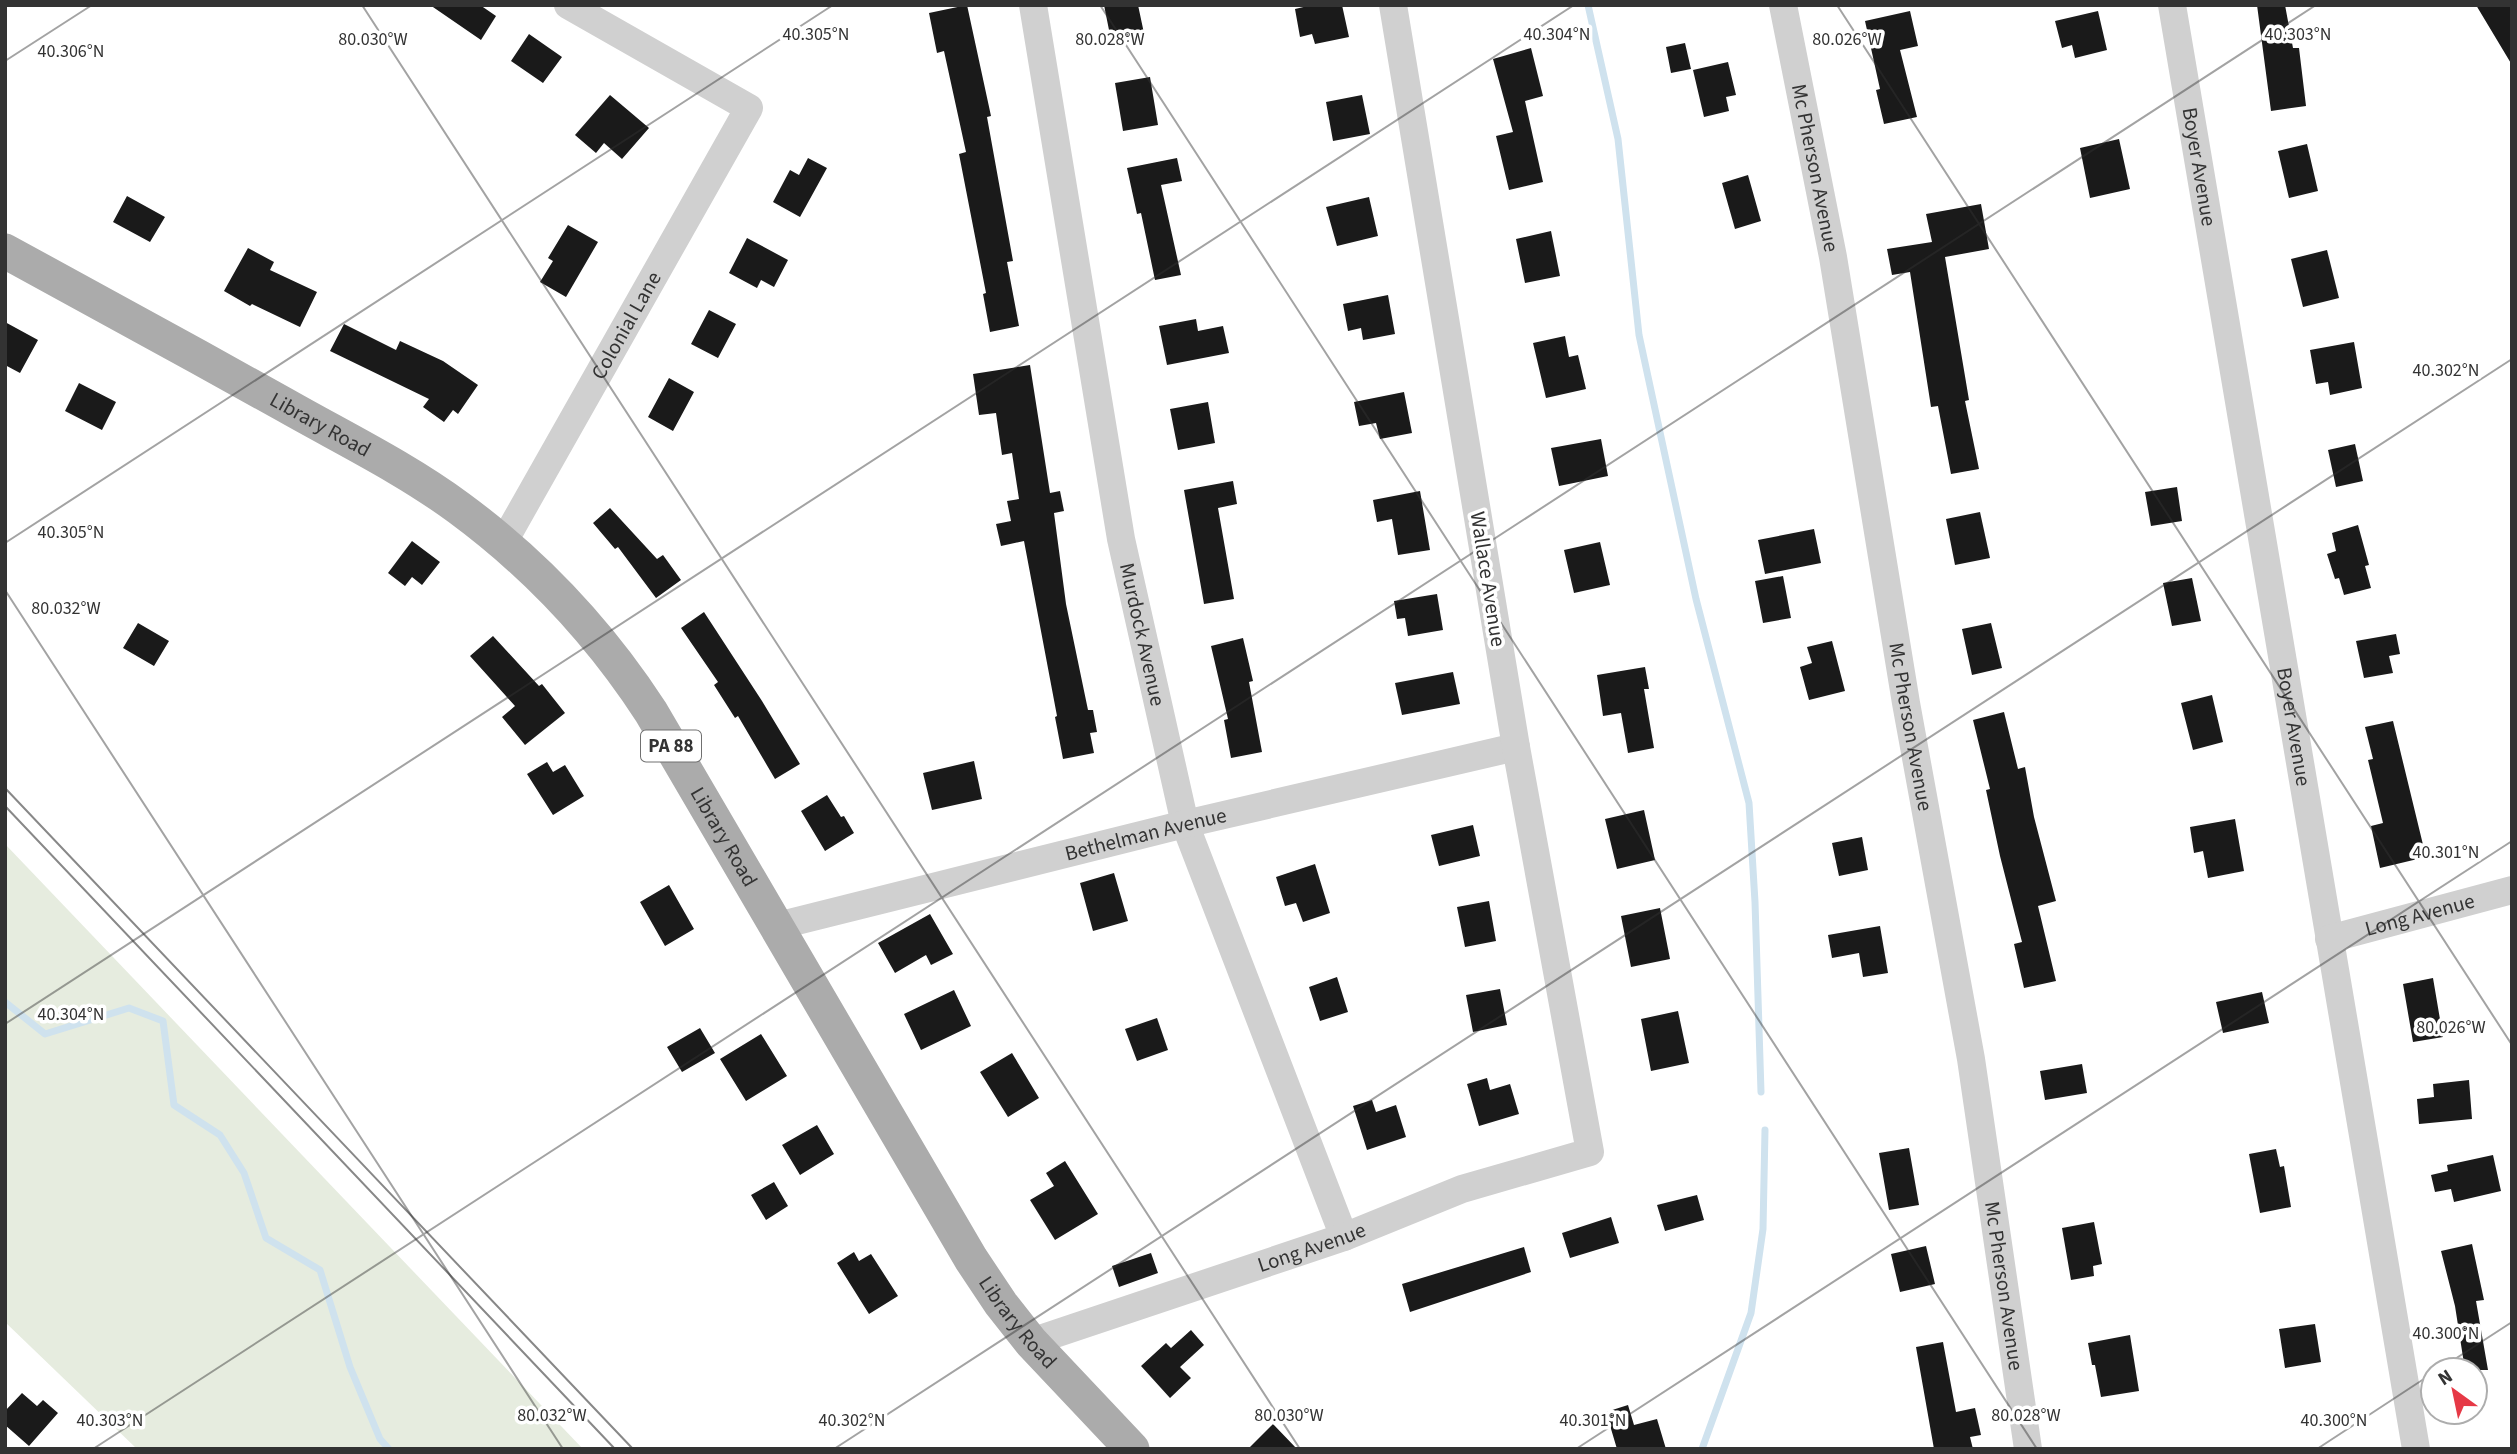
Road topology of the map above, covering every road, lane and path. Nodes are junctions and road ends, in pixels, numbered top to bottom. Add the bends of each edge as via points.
1 (568, 5) edge
2 (1033, 5) edge
3 (1393, 5) edge
4 (1783, 5) edge
5 (2172, 5) edge
6 (5, 251) edge
7 (503, 543) junction
8 (1516, 747) junction
9 (1185, 824) junction
10 (2512, 890) edge
11 (777, 926) junction
12 (2329, 939) junction
13 (1590, 1152) joint
14 (1344, 1237) junction
15 (1031, 1342) junction
16 (1132, 1449) edge
17 (2028, 1449) edge
18 (2416, 1449) edge

1 - 7 street, Colonial Lane via 749,108
2 - 9 street, Murdock Avenue via 1121,539
3 - 8 street, Wallace Avenue
4 - 17 street, Mc Pherson Avenue via 1833,257 1906,703 1971,1059
5 - 12 street, Boyer Avenue
6 - 7 main road, Library Road / PA 88 via 407,474
7 - 11 main road, Library Road / PA 88 via 569,605 622,667
8 - 9 street, Bethelman Avenue
8 - 13 street, Wallace Avenue
9 - 11 street, Bethelman Avenue
9 - 14 street, Murdock Avenue
10 - 12 street, Long Avenue
11 - 15 main road, Library Road / PA 88 via 971,1259
12 - 18 street, Boyer Avenue
13 - 14 street, Long Avenue via 1462,1189
14 - 15 street, Long Avenue
15 - 16 main road, Library Road / PA 88

